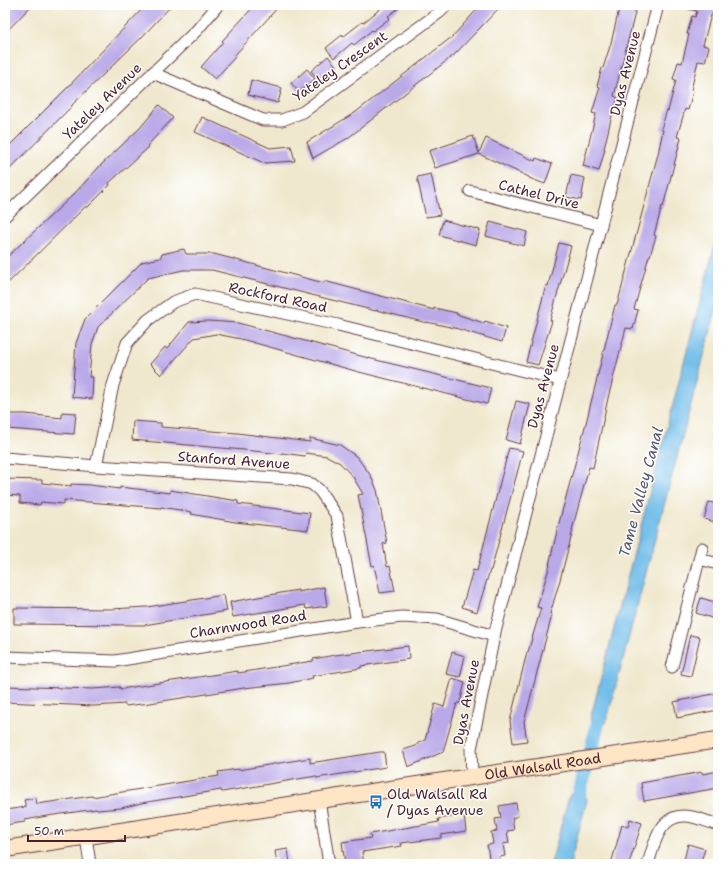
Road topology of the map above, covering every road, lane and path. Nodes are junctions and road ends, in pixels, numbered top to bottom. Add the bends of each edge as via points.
1 (218, 5) edge
2 (447, 5) edge
3 (658, 5) edge
4 (153, 73) junction
5 (470, 191) dead end
6 (5, 216) edge
7 (601, 225) junction
8 (560, 380) junction
9 (5, 458) edge
10 (96, 466) junction
11 (702, 548) dead end
12 (700, 559) junction
13 (718, 564) edge
14 (357, 622) junction
15 (494, 636) junction
16 (5, 657) edge
17 (672, 667) dead end
18 (718, 740) edge
19 (472, 777) junction
20 (319, 800) junction
21 (718, 825) edge
22 (86, 837) junction
23 (5, 849) edge
24 (90, 864) edge
25 (329, 864) edge
26 (648, 864) edge

1 - 4 street, Yateley Avenue via 197,30
2 - 4 street, Yateley Crescent via 303,112 282,120 263,120
3 - 7 street, Dyas Avenue
4 - 6 street, Yateley Avenue
5 - 7 street, Cathel Drive
7 - 8 street, Dyas Avenue
8 - 10 street, Rockford Road via 338,325 195,294 173,302 148,320 127,343 113,385
8 - 15 street, Dyas Avenue
9 - 10 street, Stanford Avenue
10 - 14 street, Stanford Avenue via 292,479 312,484 337,516
11 - 12 street
12 - 13 street
12 - 17 street
14 - 15 street, Charnwood Road via 402,616 437,620
14 - 16 street, Charnwood Road via 115,661
15 - 19 street, Dyas Avenue via 471,749
18 - 19 main road, Old Walsall Road
19 - 20 main road, Old Walsall Road
20 - 22 main road, Old Walsall Road
20 - 25 street
21 - 26 street via 684,816 668,820 660,830
22 - 23 main road, Old Walsall Road
22 - 24 street

